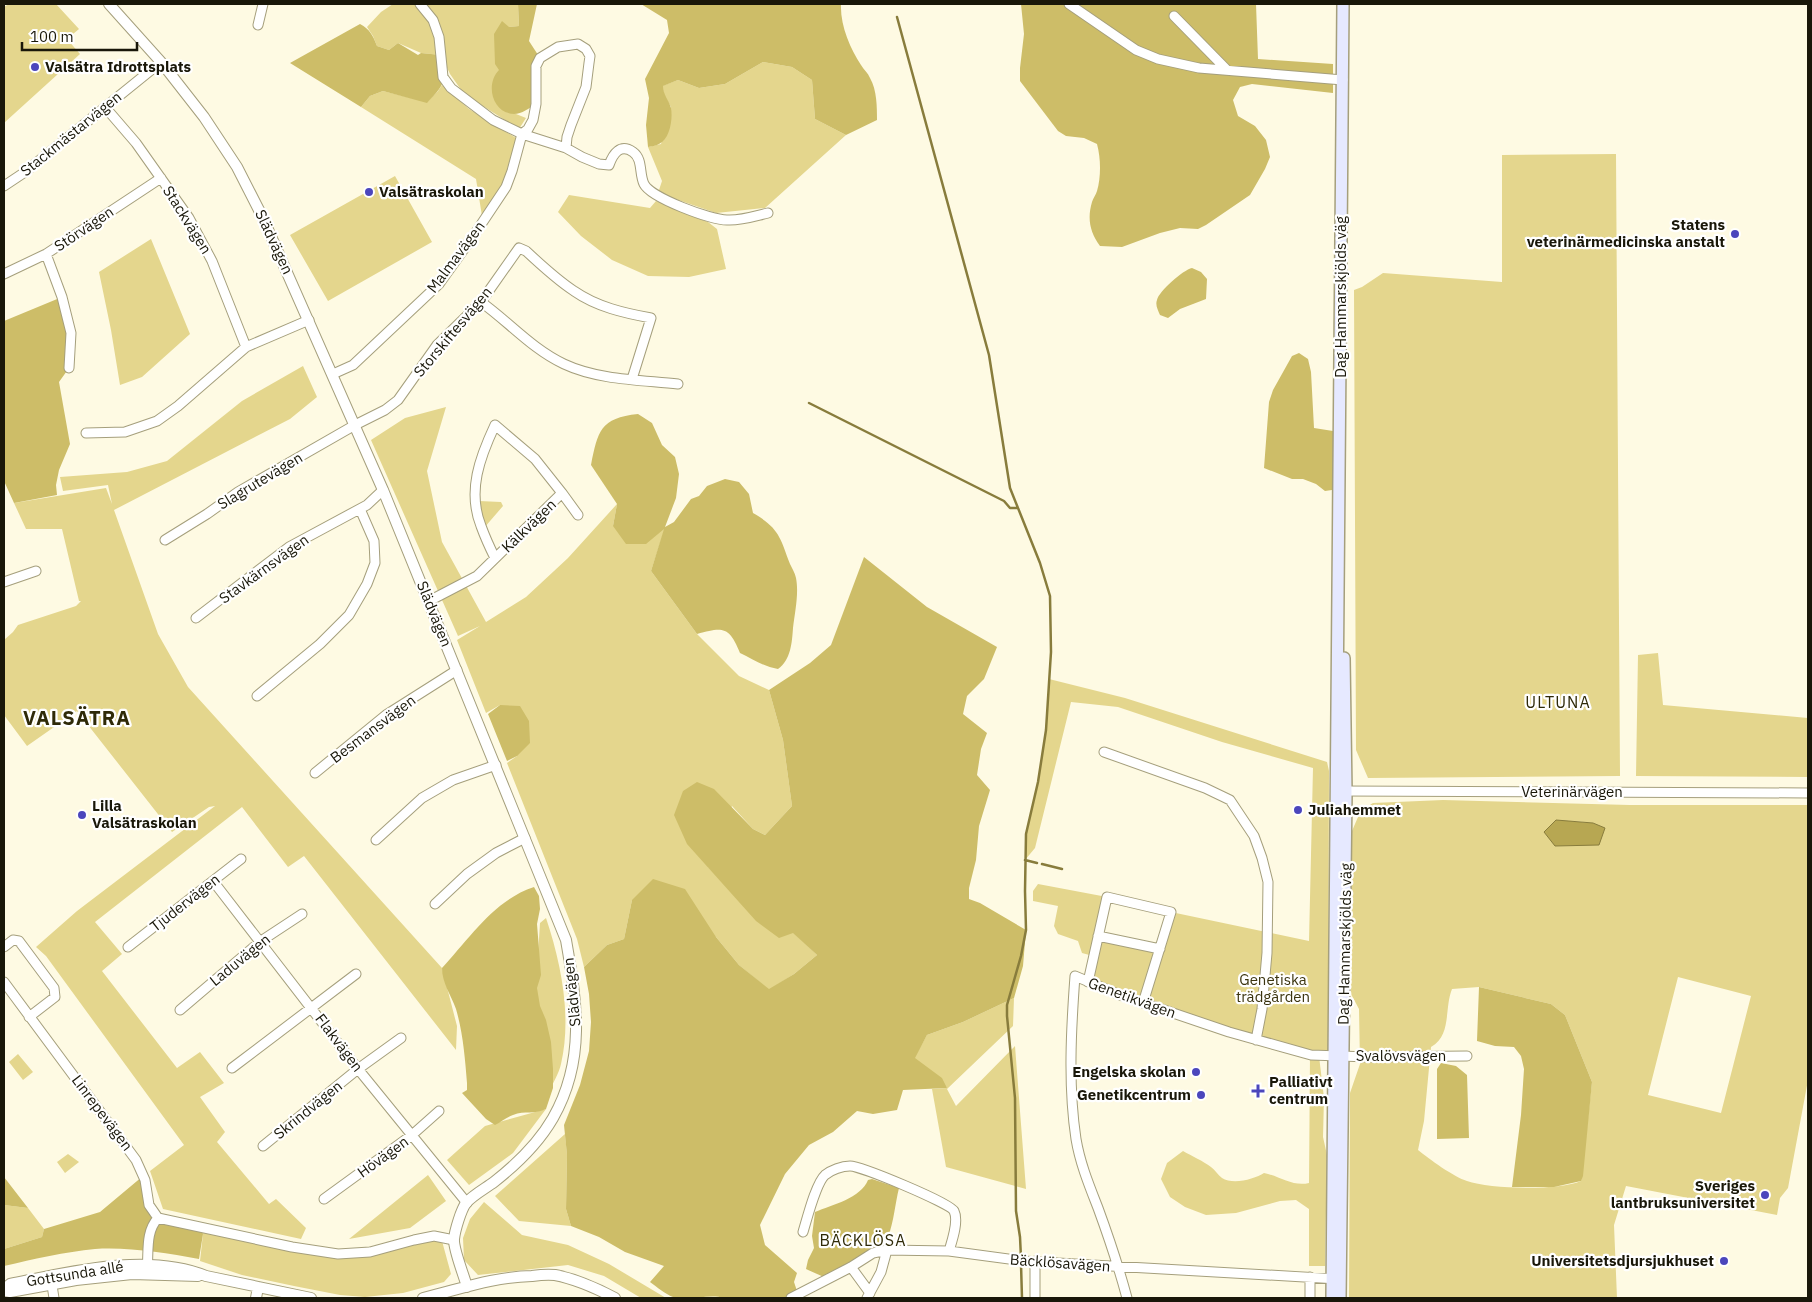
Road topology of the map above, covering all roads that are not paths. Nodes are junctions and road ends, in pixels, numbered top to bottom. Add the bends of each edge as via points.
1 (109, 4) edge
2 (263, 4) edge
3 (420, 4) edge
4 (1069, 4) edge
5 (1343, 4) edge
6 (1174, 16) dead end
7 (258, 25) dead end
8 (161, 62) junction
9 (1227, 70) junction
10 (1343, 80) junction
11 (105, 107) junction
12 (522, 134) junction
13 (566, 148) junction
14 (160, 178) junction
15 (4, 186) edge
16 (768, 213) dead end
17 (46, 254) junction
18 (4, 274) edge
19 (481, 302) junction
20 (309, 320) junction
21 (246, 347) junction
22 (69, 368) dead end
23 (333, 374) junction
24 (632, 379) junction
25 (678, 384) dead end
26 (355, 424) junction
27 (86, 433) dead end
28 (383, 490) junction
29 (562, 493) junction
30 (360, 508) junction
31 (578, 515) dead end
32 (165, 540) dead end
33 (495, 558) junction
34 (36, 571) dead end
35 (4, 582) edge
36 (428, 602) junction
37 (196, 618) dead end
38 (457, 670) junction
39 (258, 696) dead end
40 (1104, 752) dead end
41 (496, 765) junction
42 (315, 773) dead end
43 (1341, 791) junction
44 (1808, 793) edge
45 (525, 838) junction
46 (376, 840) dead end
47 (241, 859) dead end
48 (213, 881) junction
49 (435, 904) dead end
50 (302, 914) dead end
51 (1098, 936) junction
52 (260, 941) junction
53 (128, 946) dead end
54 (4, 947) edge
55 (1160, 949) junction
56 (356, 974) dead end
57 (4, 982) edge
58 (1088, 982) junction
59 (1143, 1002) junction
60 (311, 1006) junction
61 (180, 1010) dead end
62 (29, 1017) junction
63 (401, 1038) dead end
64 (1256, 1040) junction
65 (1339, 1056) junction
66 (1468, 1056) dead end
67 (232, 1068) dead end
68 (358, 1069) junction
69 (439, 1111) dead end
70 (412, 1136) junction
71 (263, 1146) dead end
72 (324, 1199) dead end
73 (467, 1203) junction
74 (158, 1218) junction
75 (803, 1232) dead end
76 (454, 1240) junction
77 (887, 1250) junction
78 (949, 1251) junction
79 (1035, 1261) junction
80 (1118, 1266) junction
81 (851, 1267) junction
82 (147, 1269) junction
83 (1310, 1277) junction
84 (1336, 1279) junction
85 (51, 1281) junction
86 (258, 1287) junction
87 (467, 1287) junction
88 (4, 1290) edge
89 (869, 1296) edge
90 (54, 1298) edge
91 (256, 1298) edge
92 (311, 1298) edge
93 (423, 1298) edge
94 (615, 1298) edge
95 (791, 1298) edge
96 (1035, 1298) edge
97 (1127, 1298) edge
98 (1310, 1298) edge
99 (1332, 1298) edge
100 (1340, 1298) edge

1 - 8 street, Slädvägen
2 - 7 street
3 - 12 street via 433,20 439,37 443,77 493,120
4 - 9 street via 1136,50 1158,59
5 - 10 main road, Dag Hammarskjölds väg
6 - 9 street
8 - 11 street, Stackmästarvägen
8 - 20 street, Slädvägen via 204,117 237,167
9 - 10 street
10 - 43 main road, Dag Hammarskjölds väg via 1338,590
11 - 14 street, Stackvägen via 136,142
11 - 15 street, Stackmästarvägen
12 - 13 street
12 - 13 street, Malmavägen via 533,120 536,66 540,58 558,47 578,44 590,56 586,86
12 - 23 street, Malmavägen via 506,186 439,284 353,365
13 - 16 street via 599,164 609,165 614,153 628,149 640,161 644,186 656,195 715,219 730,221
14 - 17 street, Störvägen
14 - 21 street, Stackvägen via 189,218 212,261
17 - 18 street, Störvägen
17 - 22 street via 62,296 71,333
19 - 24 street via 536,347 564,364 591,373
19 - 24 street, Storskiftesvägen via 519,248 526,251 581,295 618,311 651,318
19 - 26 street, Storskiftesvägen via 437,345 398,400
20 - 21 street
20 - 23 street, Slädvägen
21 - 27 street via 157,421 125,432
23 - 26 street, Slädvägen
24 - 25 street
26 - 28 street, Slädvägen
26 - 32 street, Slagrutevägen via 238,492
28 - 30 street, Stavkärnsvägen
28 - 36 street, Slädvägen
29 - 31 street, Kälkvägen
29 - 33 street, Kälkvägen
29 - 33 street, Kälkvägen via 535,459 495,425 480,458 474,495 480,525
30 - 37 street, Stavkärnsvägen via 289,547
30 - 39 street via 374,541 375,564 367,584 349,615
33 - 36 street, Kälkvägen via 477,576
34 - 35 street
36 - 38 street, Slädvägen
38 - 41 street, Slädvägen
38 - 42 street, Besmansvägen via 386,715
40 - 64 street via 1206,788 1230,800 1254,836 1268,882 1267,954
41 - 45 street, Slädvägen
41 - 46 street via 453,780 422,798
43 - 44 street, Veterinärvägen
43 - 65 main road, Dag Hammarskjölds väg
45 - 49 street via 496,853 467,874
45 - 73 street, Slädvägen via 566,940 575,995 575,1052 567,1087 553,1118 537,1141 519,1162
47 - 48 street, Tjudervägen
48 - 52 street, Flakvägen
48 - 53 street, Tjudervägen
50 - 52 street, Laduvägen
51 - 55 street
51 - 55 street via 1107,897 1171,912
51 - 58 street
52 - 60 street, Flakvägen
52 - 61 street, Laduvägen
54 - 62 street via 13,940 19,941 54,988 54,997
55 - 59 street
56 - 60 street
57 - 62 street, Linrepevägen
58 - 59 street, Genetikvägen
58 - 80 street, Genetikvägen via 1074,976 1071,1035 1076,1139 1083,1170
59 - 64 street, Genetikvägen
60 - 67 street
60 - 68 street, Flakvägen
62 - 74 street, Linrepevägen via 136,1160 145,1180 150,1205
63 - 68 street, Skrindvägen
64 - 65 street, Genetikvägen via 1310,1055
65 - 66 street, Svalövsvägen
65 - 84 main road, Dag Hammarskjölds väg
68 - 70 street, Flakvägen
68 - 71 street, Skrindvägen
69 - 70 street, Hövägen
70 - 72 street, Hövägen
70 - 73 street, Flakvägen
73 - 76 street, Slädvägen
74 - 76 street via 338,1254 370,1252 434,1236
74 - 82 street via 150,1232
75 - 78 street via 824,1176 850,1166 953,1208 956,1215
76 - 87 street
77 - 78 street, Bäcklösavägen
77 - 81 street, Bäcklösavägen via 873,1253
77 - 89 street
78 - 79 street, Bäcklösavägen
79 - 80 street, Bäcklösavägen
79 - 96 street
80 - 83 street, Bäcklösavägen
80 - 97 street, Genetikvägen
81 - 89 street
81 - 95 street, Bäcklösavägen
82 - 85 street, Gottsunda allé
82 - 86 street, Gottsunda allé via 193,1270 206,1276
83 - 84 street, Bäcklösavägen
83 - 98 street
84 - 99 main road, Dag Hammarskjölds väg
84 - 100 main road, Dag Hammarskjölds väg
85 - 88 street, Gottsunda allé via 10,1292
85 - 90 street
86 - 91 street
86 - 92 street, Gottsunda allé
87 - 93 street
87 - 94 street via 512,1276 553,1275 576,1280

